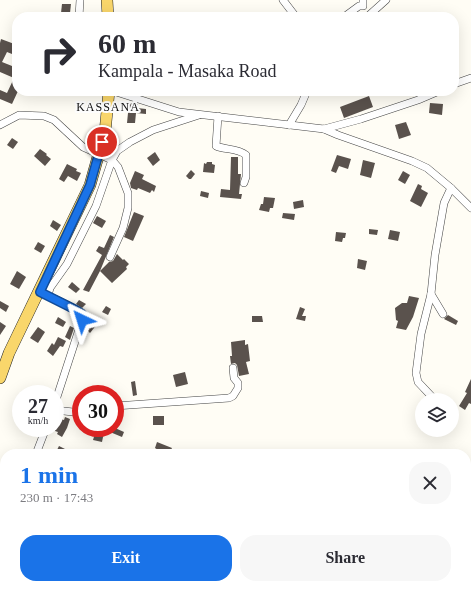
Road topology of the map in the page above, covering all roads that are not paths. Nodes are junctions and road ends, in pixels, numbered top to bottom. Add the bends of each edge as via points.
1 (80, 0) edge
2 (107, 0) edge
3 (283, 0) edge
4 (363, 0) edge
5 (386, 0) edge
6 (79, 12) edge
7 (108, 12) edge
8 (292, 12) edge
9 (351, 12) edge
10 (373, 12) edge
11 (471, 78) edge
12 (459, 82) edge
13 (109, 96) edge
14 (129, 96) edge
15 (306, 96) edge
16 (427, 96) edge
17 (201, 114) junction
18 (218, 116) junction
19 (0, 125) edge
20 (289, 125) junction
21 (324, 129) junction
22 (100, 154) junction
23 (112, 160) junction
24 (244, 183) dead end
25 (452, 188) junction
26 (471, 208) edge
27 (110, 257) dead end
28 (44, 294) junction
29 (430, 294) junction
30 (443, 314) dead end
31 (233, 368) dead end
32 (0, 378) edge
33 (61, 385) edge
34 (428, 393) edge
35 (124, 405) edge
36 (43, 437) edge
37 (38, 449) edge

1 - 6 street
2 - 7 main road
3 - 8 street
4 - 9 street via 363,6
5 - 10 street
11 - 12 street
13 - 22 main road
14 - 17 street via 179,112
15 - 20 street
16 - 21 street
17 - 18 street
17 - 23 street via 130,142 117,150
18 - 20 street
18 - 24 street via 216,146 246,155
19 - 22 street via 19,115 44,116 54,120 83,147
20 - 21 street
21 - 25 street via 412,161 427,168
22 - 23 street
22 - 28 main road via 90,185
23 - 27 street via 118,167 128,193 128,208 123,228
23 - 28 street via 96,206 67,264
25 - 26 street
25 - 29 street via 444,203
28 - 32 main road via 9,353
28 - 33 street via 76,310 83,317
29 - 30 street
29 - 34 street via 416,373 418,382
31 - 35 street via 238,388 229,398
36 - 37 street

